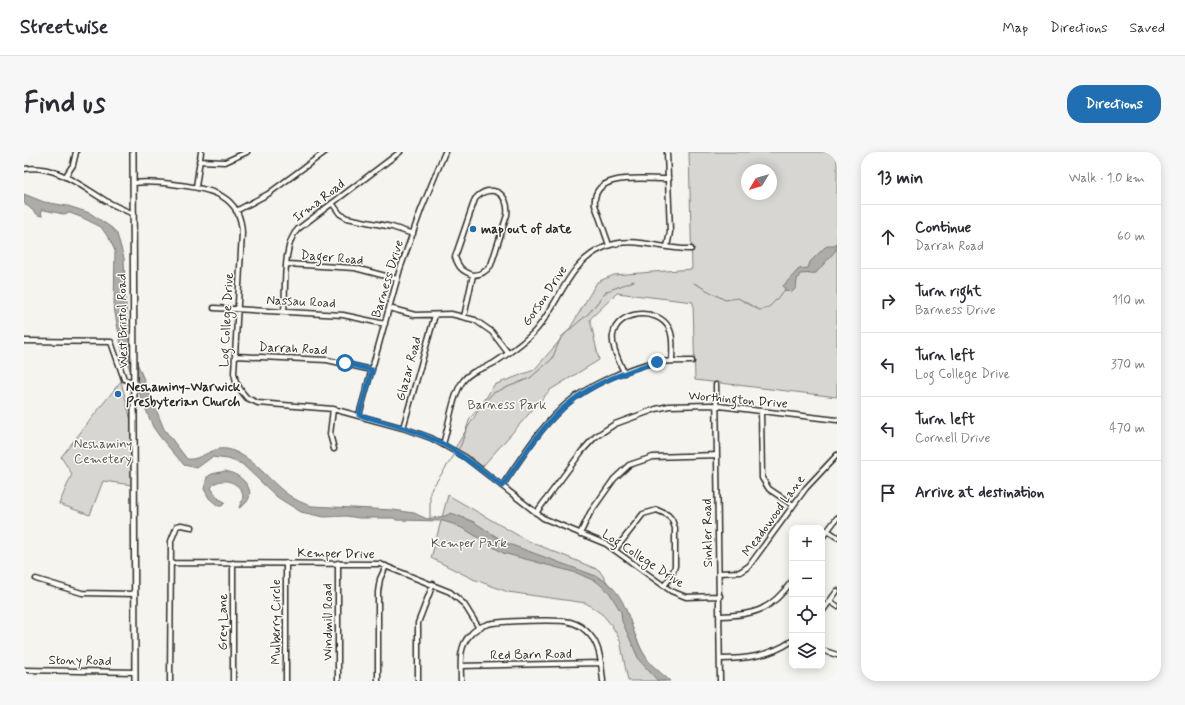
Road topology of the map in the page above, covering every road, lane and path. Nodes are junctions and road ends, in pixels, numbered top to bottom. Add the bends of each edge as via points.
1 (76, 152) edge
2 (133, 152) edge
3 (200, 152) edge
4 (247, 152) edge
5 (324, 152) edge
6 (400, 152) edge
7 (445, 152) edge
8 (667, 152) edge
9 (199, 161) junction
10 (24, 170) edge
11 (65, 177) junction
12 (669, 179) junction
13 (134, 183) junction
14 (196, 187) junction
15 (332, 203) junction
16 (236, 211) junction
17 (134, 214) junction
18 (412, 234) junction
19 (609, 245) junction
20 (667, 247) junction
21 (691, 249) dead end
22 (287, 264) junction
23 (473, 275) junction
24 (397, 279) junction
25 (214, 308) dead end
26 (389, 308) junction
27 (238, 309) junction
28 (284, 311) junction
29 (435, 315) junction
30 (464, 317) junction
31 (385, 324) junction
32 (24, 341) edge
33 (508, 353) junction
34 (235, 356) junction
35 (672, 361) junction
36 (692, 361) dead end
37 (372, 370) junction
38 (624, 373) junction
39 (135, 383) junction
40 (716, 385) dead end
41 (716, 406) junction
42 (333, 409) junction
43 (761, 411) junction
44 (359, 415) junction
45 (837, 420) edge
46 (403, 428) junction
47 (443, 444) junction
48 (334, 448) dead end
49 (717, 455) junction
50 (837, 455) edge
51 (502, 486) junction
52 (793, 505) junction
53 (536, 513) junction
54 (837, 518) edge
55 (192, 527) dead end
56 (828, 531) junction
57 (580, 534) junction
58 (825, 534) edge
59 (837, 537) edge
60 (615, 550) junction
61 (171, 563) junction
62 (233, 563) junction
63 (286, 563) junction
64 (338, 563) junction
65 (386, 566) junction
66 (719, 573) junction
67 (36, 579) dead end
68 (433, 584) junction
69 (789, 585) edge
70 (664, 586) junction
71 (837, 591) edge
72 (135, 594) junction
73 (720, 596) junction
74 (830, 602) junction
75 (837, 606) edge
76 (825, 608) edge
77 (720, 616) junction
78 (478, 628) junction
79 (789, 643) edge
80 (825, 651) edge
81 (837, 655) edge
82 (720, 659) junction
83 (601, 663) junction
84 (461, 666) junction
85 (24, 670) edge
86 (135, 672) junction
87 (135, 681) edge
88 (170, 681) edge
89 (233, 681) edge
90 (286, 681) edge
91 (338, 681) edge
92 (378, 681) edge
93 (418, 681) edge
94 (461, 681) edge
95 (603, 681) edge
96 (720, 681) edge

1 - 11 street via 73,165
2 - 13 main road, West Bristol Road
3 - 9 street
4 - 9 street via 225,162
5 - 16 street via 275,189
6 - 15 street, Irma Road
7 - 18 street, Barness Drive
8 - 12 street
9 - 14 street
10 - 11 street via 45,169
11 - 17 street
12 - 19 street via 615,180 599,188 595,205
12 - 20 street via 670,232
13 - 14 street, Log College Drive via 154,182
13 - 17 main road, West Bristol Road
14 - 16 street, Log College Drive via 218,193
15 - 18 street via 340,214 347,218
15 - 22 street, Irma Road via 293,235
16 - 27 street, Log College Drive via 242,230
17 - 39 main road, West Bristol Road
18 - 24 street, Barness Drive
19 - 20 street, Gorson Drive via 634,241
19 - 33 street, Gorson Drive via 589,255 577,266 543,321 528,338
20 - 21 street, Gorson Drive
22 - 24 street, Dager Road via 355,268
22 - 28 street, Irma Road
23 - 23 street via 483,273 491,265 507,215 506,199 500,193 490,190 475,199 454,258 463,272
23 - 30 street
24 - 26 street, Barness Drive
25 - 27 street, Nassau Road
26 - 29 street via 415,315
26 - 31 street, Barness Drive
27 - 28 street, Nassau Road
27 - 34 street, Log College Drive
28 - 31 street, Nassau Road via 343,315
29 - 30 street via 451,314
29 - 46 street, Glazar Road
30 - 33 street via 487,327
31 - 37 street, Barness Drive
32 - 39 street via 111,342 124,379
33 - 47 street, Gorson Drive via 492,364 475,370 464,380 457,393
34 - 37 street, Darrah Road via 332,361
34 - 42 street, Log College Drive via 236,382 244,395 254,402
35 - 36 street
35 - 38 street via 653,363
35 - 38 street via 671,332 664,321 651,315 630,316 620,322 613,334 614,345
37 - 44 street, Barness Drive
38 - 51 street via 588,389 560,409
39 - 72 main road, West Bristol Road
40 - 41 street, Sinkler Road
41 - 43 street, Worthington Drive
41 - 49 street, Sinkler Road
41 - 53 street, Worthington Drive via 660,408 620,422 606,430 582,451
42 - 44 street, Log College Drive
42 - 48 street via 330,434
43 - 45 street, Worthington Drive
43 - 52 street via 762,478 769,489
44 - 46 street, Log College Drive
46 - 47 street, Log College Drive
47 - 51 street, Log College Drive
49 - 57 street via 653,456 629,465 614,479 590,513
49 - 66 street, Sinkler Road
50 - 52 street, Meadowood Lane
51 - 53 street, Log College Drive
52 - 66 street, Meadowood Lane via 749,566 740,572
53 - 57 street, Log College Drive via 549,522
54 - 56 street
55 - 61 street via 181,524 175,528 171,541
56 - 58 street
56 - 59 street
57 - 60 street, Log College Drive
60 - 70 street, Log College Drive
60 - 70 street via 643,514 657,510 668,515 675,528 675,566
61 - 62 street, Kemper Drive
61 - 88 street
62 - 63 street, Kemper Drive
62 - 89 street, Grey Lane
63 - 64 street, Kemper Drive
63 - 90 street, Mulberry Circle
64 - 65 street, Kemper Drive via 374,563
64 - 91 street, Windmill Road
65 - 68 street, Kemper Drive
65 - 92 street via 378,592
66 - 73 street, Sinkler Road
67 - 72 street via 82,593
68 - 78 street, Kemper Drive via 460,599
68 - 93 street via 418,623
69 - 77 street via 778,599 760,610 745,615
70 - 73 street, Log College Drive via 686,597
71 - 74 street
72 - 86 main road, West Bristol Road
73 - 77 street, Sinkler Road
74 - 75 street
74 - 76 street
77 - 82 street, Sinkler Road
78 - 83 street via 501,622 569,622 583,629 594,639
78 - 84 street via 463,645
79 - 82 street via 760,656
80 - 81 street
82 - 96 street, Sinkler Road
83 - 84 street, Red Barn Road
83 - 95 street
84 - 94 street
85 - 86 street, Stony Road
86 - 87 main road, West Bristol Road

